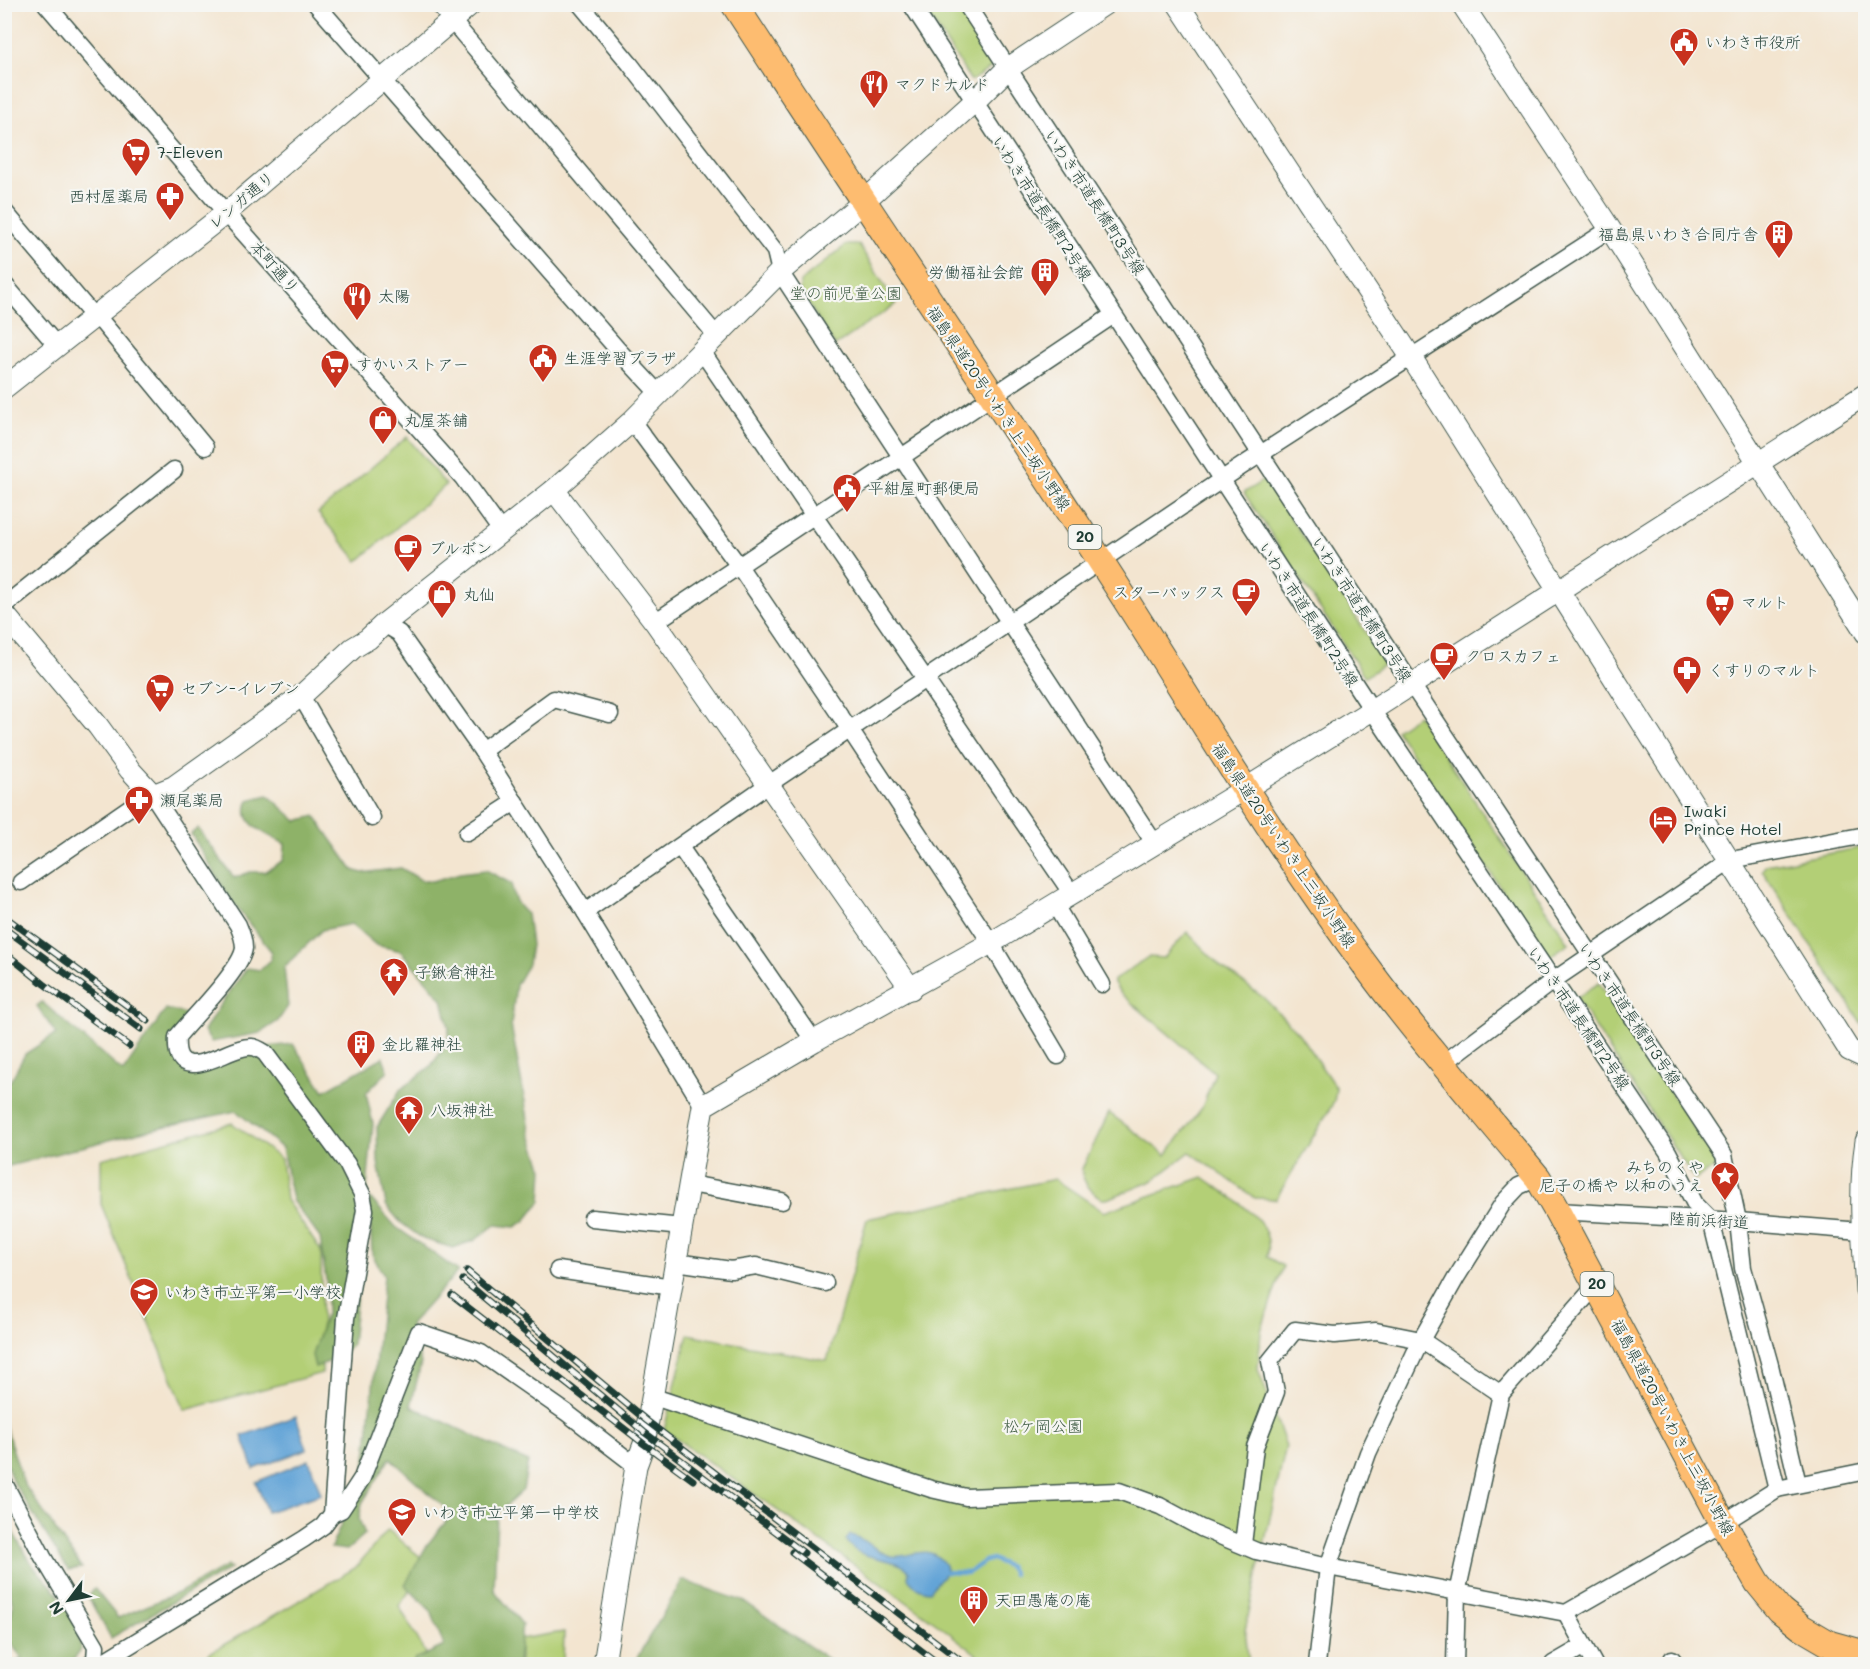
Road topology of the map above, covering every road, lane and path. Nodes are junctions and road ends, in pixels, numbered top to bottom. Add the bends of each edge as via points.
1 (46, 4) edge
2 (316, 4) edge
3 (438, 4) edge
4 (471, 4) edge
5 (580, 4) edge
6 (734, 4) edge
7 (911, 4) edge
8 (966, 4) edge
9 (1105, 4) edge
10 (1178, 4) edge
11 (1462, 4) edge
12 (452, 21) junction
13 (1007, 69) junction
14 (381, 79) junction
15 (974, 103) junction
16 (862, 202) junction
17 (4, 211) edge
18 (226, 213) junction
19 (1610, 229) junction
20 (780, 272) junction
21 (4, 284) edge
22 (1112, 316) junction
23 (96, 317) junction
24 (708, 342) junction
25 (58, 347) junction
26 (1411, 357) junction
27 (4, 388) edge
28 (658, 393) junction
29 (1866, 394) edge
30 (993, 398) junction
31 (632, 420) junction
32 (205, 447) dead end
33 (1261, 454) junction
34 (902, 458) junction
35 (1758, 462) junction
36 (174, 470) dead end
37 (1221, 480) junction
38 (554, 490) junction
39 (814, 517) junction
40 (501, 532) junction
41 (1100, 561) junction
42 (739, 566) junction
43 (1558, 590) junction
44 (4, 606) edge
45 (4, 614) edge
46 (655, 622) junction
47 (1011, 622) junction
48 (384, 624) junction
49 (1866, 633) edge
50 (926, 679) junction
51 (1412, 685) junction
52 (301, 696) junction
53 (1372, 710) junction
54 (610, 714) dead end
55 (850, 730) junction
56 (482, 751) junction
57 (769, 784) junction
58 (1245, 789) junction
59 (153, 795) junction
60 (515, 802) junction
61 (372, 818) dead end
62 (467, 833) dead end
63 (1866, 836) edge
64 (1155, 844) junction
65 (680, 847) junction
66 (1731, 860) junction
67 (21, 882) dead end
68 (1064, 899) junction
69 (585, 912) junction
70 (991, 943) junction
71 (1592, 956) junction
72 (1554, 980) junction
73 (1102, 984) dead end
74 (911, 989) junction
75 (814, 1041) junction
76 (1058, 1056) dead end
77 (1866, 1058) edge
78 (1444, 1063) junction
79 (703, 1106) junction
80 (1866, 1141) edge
81 (1538, 1178) junction
82 (690, 1184) junction
83 (782, 1201) dead end
84 (1557, 1210) junction
85 (592, 1218) dead end
86 (1711, 1220) junction
87 (1738, 1221) junction
88 (682, 1227) junction
89 (1862, 1232) junction
90 (676, 1262) junction
91 (558, 1270) dead end
92 (825, 1283) dead end
93 (1597, 1284) junction
94 (672, 1287) junction
95 (1866, 1290) edge
96 (1421, 1340) junction
97 (1502, 1394) junction
98 (651, 1396) junction
99 (636, 1466) junction
100 (1866, 1471) edge
101 (4, 1483) edge
102 (1798, 1484) junction
103 (1777, 1489) junction
104 (332, 1514) junction
105 (1723, 1523) junction
106 (1243, 1544) junction
107 (1328, 1567) junction
108 (1457, 1593) junction
109 (1566, 1613) junction
110 (1584, 1646) junction
111 (1860, 1653) edge
112 (90, 1665) edge
113 (99, 1665) edge
114 (604, 1665) edge
115 (1317, 1665) edge
116 (1455, 1665) edge
117 (1553, 1665) edge
118 (1594, 1665) edge

1 - 18 street, 本町通り
2 - 14 street
3 - 12 street
4 - 12 street, レンガ通り
5 - 20 street via 775,251
6 - 16 main road, 福島県道20号いわき上三坂小野線 / 20
7 - 15 street, いわき市道長橋町2号線
8 - 13 street, いわき市道長橋町3号線
9 - 13 street
10 - 26 street
11 - 19 street
12 - 14 street, レンガ通り
12 - 24 street
13 - 15 street
13 - 33 street, いわき市道長橋町3号線
14 - 18 street, レンガ通り
14 - 28 street
15 - 16 street
15 - 22 street, いわき市道長橋町2号線
16 - 20 street
16 - 30 main road, 福島県道20号いわき上三坂小野線 / 20
17 - 23 street
18 - 23 street, レンガ通り
18 - 40 street, 本町通り via 463,478
19 - 26 street
19 - 35 street
20 - 24 street
20 - 34 street
21 - 25 street
22 - 30 street
22 - 37 street, いわき市道長橋町2号線
23 - 25 street, レンガ通り
23 - 32 street
24 - 28 street
24 - 39 street
25 - 27 street, レンガ通り
26 - 33 street
26 - 43 street
28 - 31 street
29 - 35 street
30 - 34 street
30 - 41 main road, 福島県道20号いわき上三坂小野線 / 20
31 - 38 street
31 - 42 street
33 - 37 street
33 - 51 street, いわき市道長橋町3号線
34 - 39 street
34 - 47 street
35 - 43 street
35 - 49 street
36 - 44 street
37 - 41 street
37 - 53 street, いわき市道長橋町2号線
38 - 40 street
38 - 46 street
39 - 42 street
39 - 50 street
40 - 48 street
41 - 47 street
41 - 58 main road, 福島県道20号いわき上三坂小野線 / 20
42 - 46 street
42 - 55 street
43 - 51 street
43 - 66 street
45 - 59 street
46 - 57 street
47 - 50 street
47 - 64 street
48 - 52 street
48 - 56 street via 399,633
50 - 55 street
50 - 68 street
51 - 53 street
51 - 71 street, いわき市道長橋町3号線
52 - 59 street via 173,787
52 - 61 street
53 - 58 street
53 - 72 street, いわき市道長橋町2号線
54 - 56 street via 554,699
55 - 57 street
55 - 70 street
56 - 60 street
57 - 65 street
57 - 74 street
58 - 64 street
58 - 78 main road, 福島県道20号いわき上三坂小野線 / 20 via 1372,975
59 - 67 street
59 - 104 street via 238,925 244,948 239,963 177,1037 180,1057 197,1064 253,1046 265,1053 347,1164 362,1194 365,1210 346,1318
60 - 62 street
60 - 69 street
63 - 66 street
64 - 68 street
65 - 69 street
65 - 75 street
66 - 71 street
66 - 77 street via 1849,1050
68 - 70 street
68 - 73 street
69 - 79 street
70 - 74 street
70 - 76 street
71 - 72 street
71 - 87 street, いわき市道長橋町3号線 via 1724,1155
72 - 78 street
72 - 86 street, いわき市道長橋町2号線 via 1668,1152 1695,1204
74 - 75 street
75 - 79 street
78 - 81 main road, 福島県道20号いわき上三坂小野線 / 20
79 - 82 street
80 - 89 street via 1861,1168
81 - 84 main road, 福島県道20号いわき上三坂小野線 / 20
81 - 96 street via 1519,1186 1503,1203
82 - 83 street
82 - 88 street
84 - 86 street, 陸前浜街道
84 - 93 main road, 福島県道20号いわき上三坂小野線 / 20
85 - 88 street
86 - 87 street, 陸前浜街道
86 - 103 street
87 - 89 street, 陸前浜街道
87 - 102 street, いわき市道長橋町3号線 via 1743,1268
88 - 90 street
89 - 95 street
90 - 92 street via 731,1270 756,1266
90 - 94 street
91 - 94 street
93 - 97 street
93 - 105 main road, 福島県道20号いわき上三坂小野線 / 20
94 - 98 street
96 - 97 street
96 - 106 street via 1376,1331 1335,1335 1295,1330 1270,1361 1276,1392 1255,1447
96 - 107 street via 1368,1453
97 - 108 street
98 - 99 street via 644,1444
98 - 106 street via 931,1489 966,1497 1119,1491
99 - 104 street via 481,1353 419,1332 362,1478 340,1510
99 - 114 street
100 - 102 street
101 - 112 street via 96,1646
102 - 103 street
103 - 105 street
104 - 113 street via 323,1526 303,1539
105 - 109 street
105 - 111 main road, 福島県道20号いわき上三坂小野線 / 20 via 1758,1583 1780,1610 1830,1644
106 - 107 street via 1256,1551
107 - 108 street
107 - 115 street
108 - 109 street
108 - 116 street
109 - 110 street
110 - 117 street
110 - 118 street

